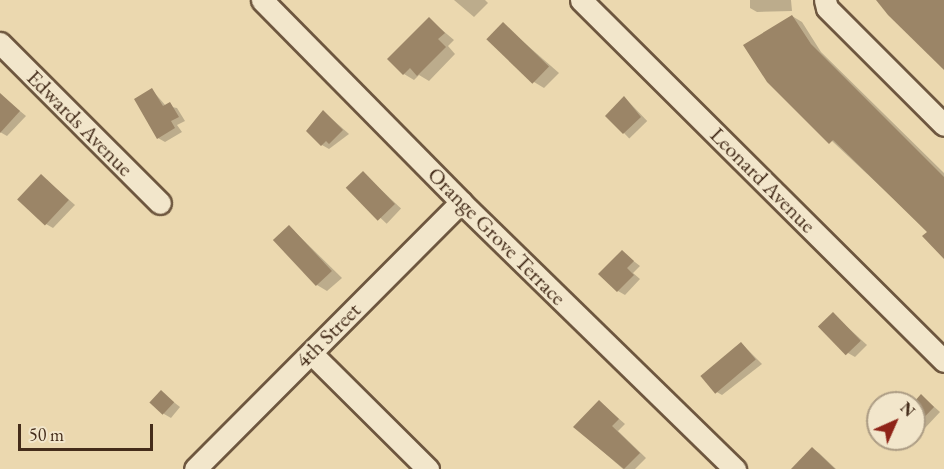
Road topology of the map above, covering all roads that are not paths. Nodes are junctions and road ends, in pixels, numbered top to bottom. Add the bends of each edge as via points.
1 (262, 0) edge
2 (581, 0) edge
3 (825, 0) edge
4 (0, 44) edge
5 (944, 125) edge
6 (160, 202) dead end
7 (461, 202) junction
8 (311, 353) junction
9 (944, 361) edge
10 (195, 469) edge
11 (428, 469) edge
12 (735, 469) edge

1 - 7 street, Orange Grove Terrace
2 - 9 street, Leonard Avenue
3 - 5 street via 826,8
4 - 6 street, Edwards Avenue
7 - 8 street, 4th Street
7 - 12 street, Orange Grove Terrace
8 - 10 street, 4th Street
8 - 11 street

